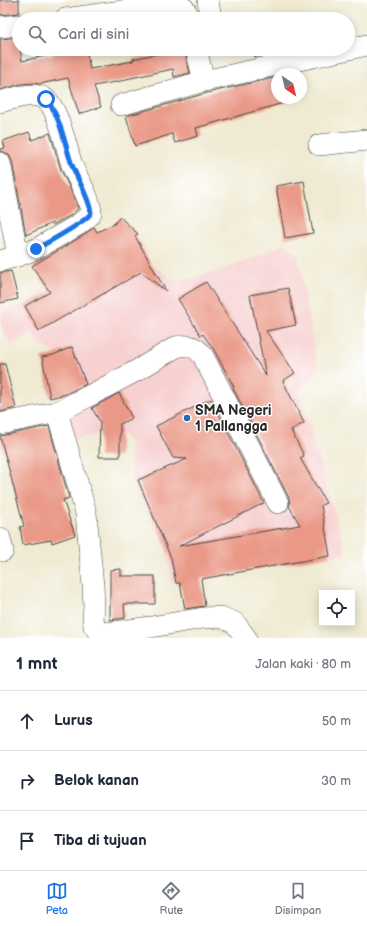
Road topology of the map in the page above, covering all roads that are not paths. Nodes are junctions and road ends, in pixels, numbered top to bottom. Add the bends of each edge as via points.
1 (208, 0) edge
2 (114, 12) edge
3 (187, 12) edge
4 (210, 12) edge
5 (12, 26) edge
6 (0, 27) edge
7 (367, 46) edge
8 (355, 49) edge
9 (198, 56) edge
10 (320, 56) edge
11 (204, 81) junction
12 (0, 102) edge
13 (120, 105) dead end
14 (367, 140) edge
15 (319, 145) dead end
16 (0, 164) edge
17 (9, 259) edge
18 (57, 412) junction
19 (0, 424) edge
20 (278, 503) dead end
21 (153, 633) edge
22 (246, 638) edge

1 - 4 street
2 - 3 street via 171,4 181,6
5 - 6 street
7 - 8 street
9 - 11 street
10 - 11 street
11 - 13 street
12 - 17 street via 33,95 46,99 56,115 72,166 91,210 90,216 78,224 36,249
14 - 15 street
16 - 17 street
18 - 19 street
18 - 20 street via 176,347 183,345 195,348 203,356
18 - 21 street via 86,513 94,586 94,626 102,633
21 - 22 street via 202,618 221,617 235,623

